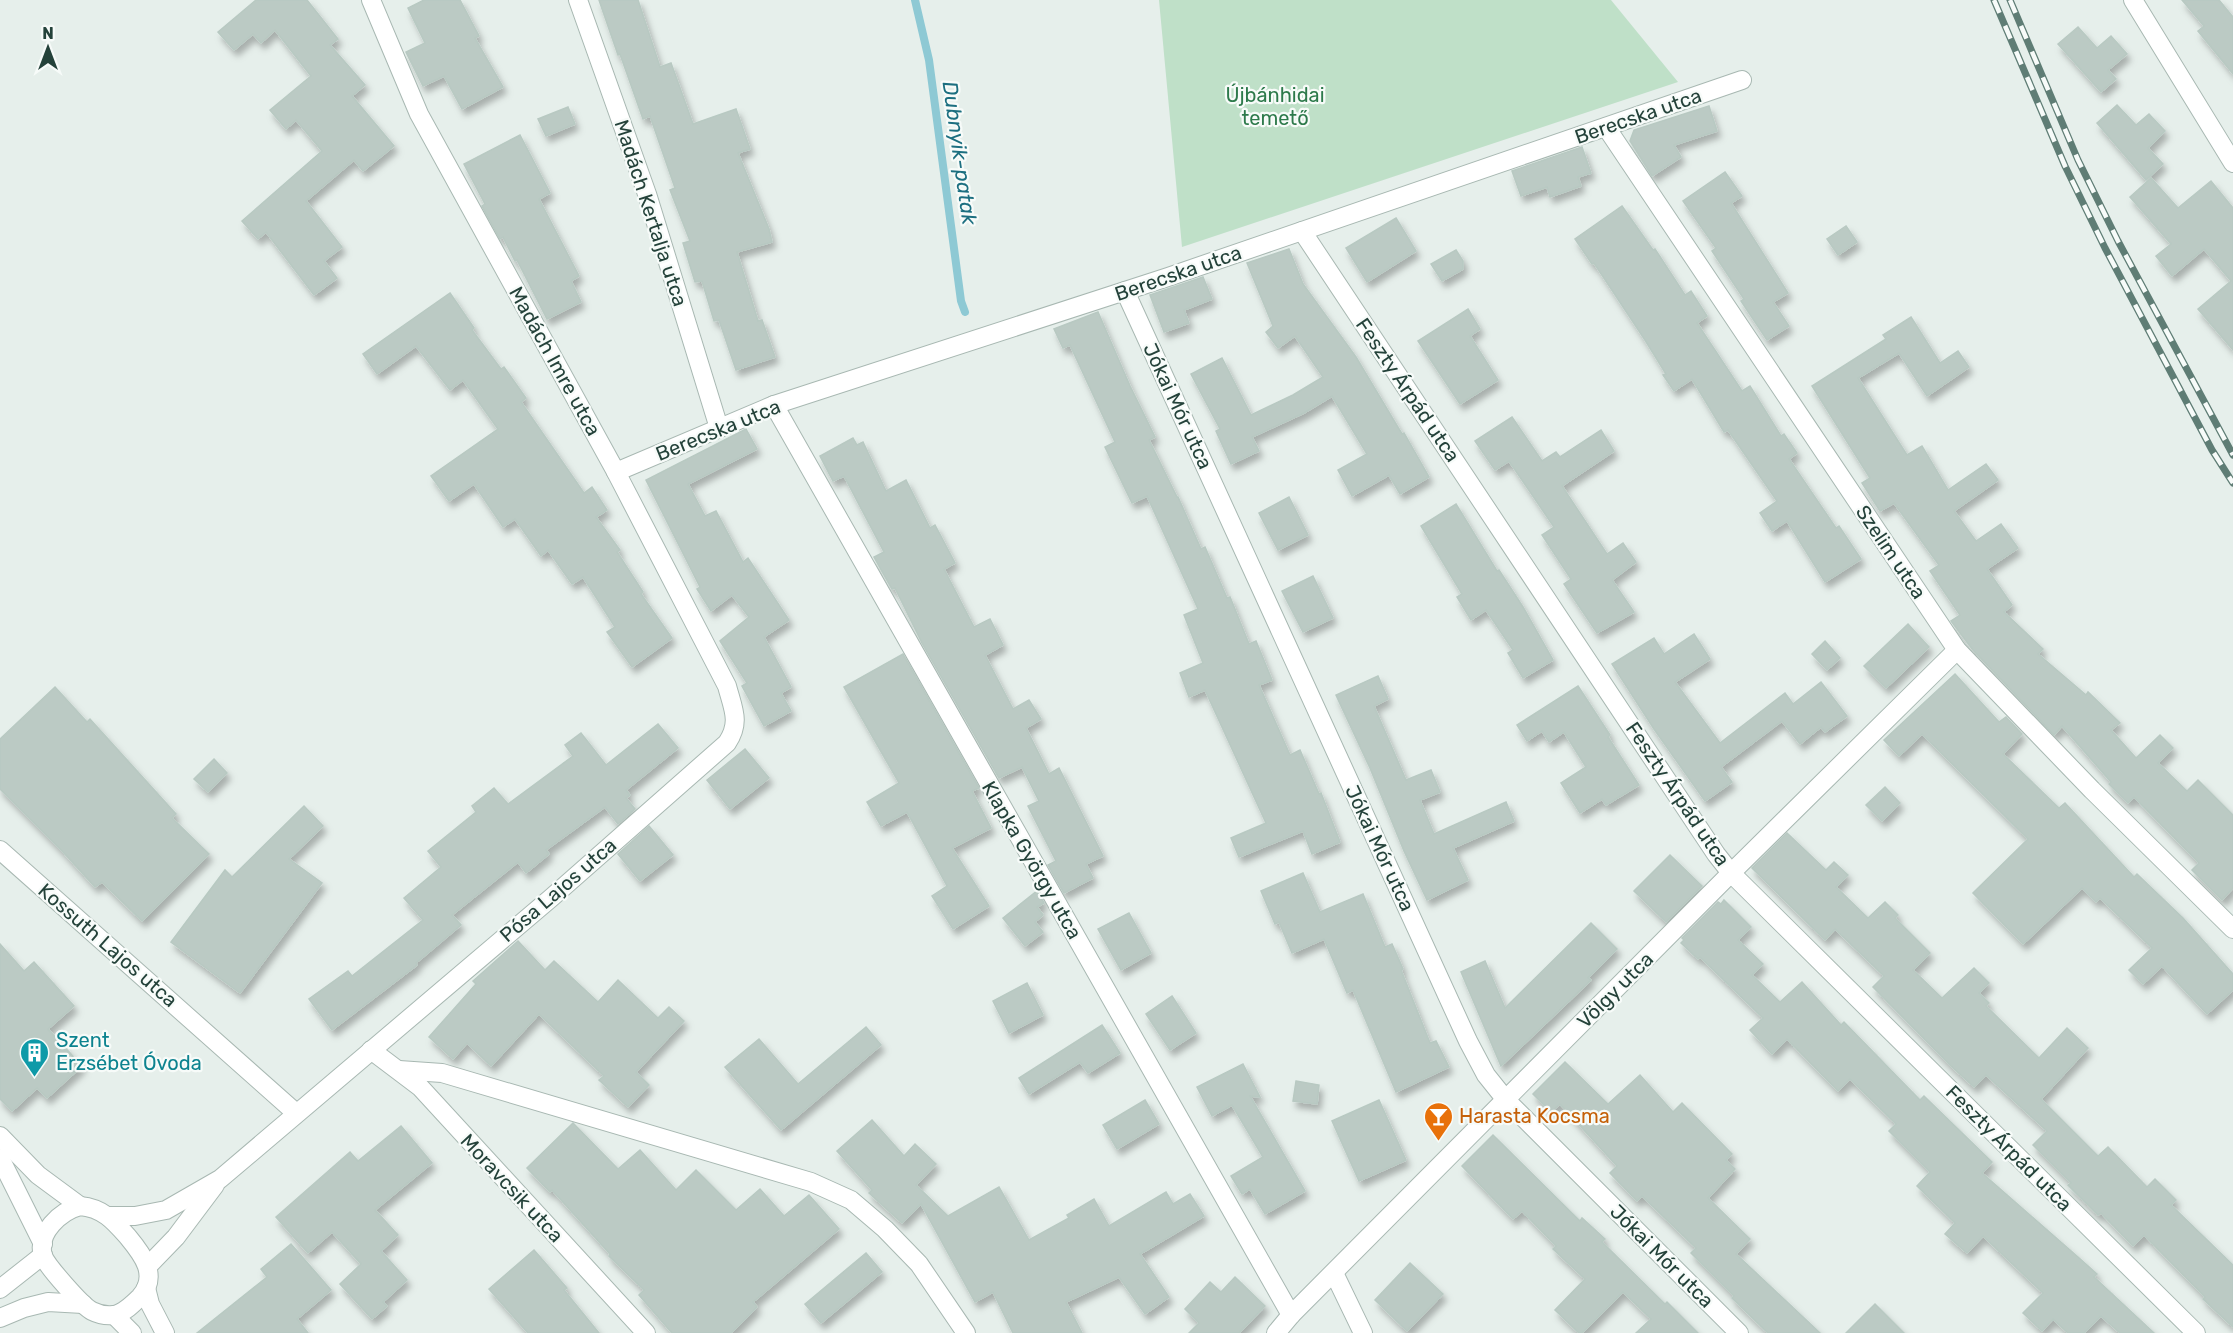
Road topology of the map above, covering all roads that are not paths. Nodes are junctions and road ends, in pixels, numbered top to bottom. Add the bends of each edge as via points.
1 (370, 0) edge
2 (578, 0) edge
3 (2133, 0) edge
4 (1742, 80) dead end
5 (1606, 127) junction
6 (2233, 163) edge
7 (1302, 231) junction
8 (1125, 291) junction
9 (774, 405) junction
10 (719, 428) junction
11 (616, 472) junction
12 (1957, 650) junction
13 (736, 723) joint
14 (0, 850) edge
15 (1731, 873) junction
16 (2233, 929) edge
17 (371, 1050) junction
18 (399, 1070) junction
19 (1506, 1100) junction
20 (296, 1113) junction
21 (0, 1136) edge
22 (0, 1158) edge
23 (220, 1179) junction
24 (80, 1206) junction
25 (109, 1216) junction
26 (43, 1249) junction
27 (148, 1266) junction
28 (1334, 1273) junction
29 (146, 1288) junction
30 (0, 1289) edge
31 (82, 1304) junction
32 (114, 1315) junction
33 (1291, 1315) junction
34 (0, 1318) edge
35 (132, 1333) edge
36 (165, 1333) edge
37 (646, 1333) edge
38 (966, 1333) edge
39 (1276, 1333) edge
40 (1363, 1333) edge
41 (1739, 1333) edge
42 (2196, 1333) edge

1 - 11 street, Madách Imre utca via 419,114
2 - 10 street, Madách Kertalja utca via 647,194
3 - 6 street
4 - 5 street, Berecska utca
5 - 7 street, Berecska utca
5 - 12 street, Szelim utca
7 - 8 street, Berecska utca
7 - 15 street, Feszty Árpád utca
8 - 9 street, Berecska utca
8 - 19 street, Jókai Mór utca via 1468,1041 1486,1075
9 - 10 street, Berecska utca
9 - 33 street, Klapka György utca
10 - 11 street, Berecska utca
11 - 13 street, Madách Imre utca via 727,686
12 - 15 street, Völgy utca
12 - 16 street, Szelim utca
13 - 17 street, Pósa Lajos utca via 727,743
14 - 20 street, Kossuth Lajos utca
15 - 19 street, Völgy utca
15 - 42 street, Feszty Árpád utca
17 - 18 street, Moravcsik utca
17 - 20 street, Pósa Lajos utca
18 - 37 street, Moravcsik utca via 420,1087
18 - 38 street via 442,1073 812,1182 851,1200 919,1264
19 - 28 street, Völgy utca
19 - 41 street, Jókai Mór utca
20 - 23 street, Pósa Lajos utca
21 - 24 street via 38,1175
22 - 26 street
23 - 25 street via 166,1210
23 - 27 street via 176,1237
24 - 25 street
24 - 26 street via 55,1220 46,1233
25 - 27 street
26 - 30 street
26 - 31 street via 48,1264
27 - 29 street
28 - 33 street, Völgy utca
28 - 40 street
29 - 32 street via 124,1311
29 - 36 street
31 - 32 street via 102,1315
31 - 34 street via 48,1302
32 - 35 street
33 - 39 street, Völgy utca

